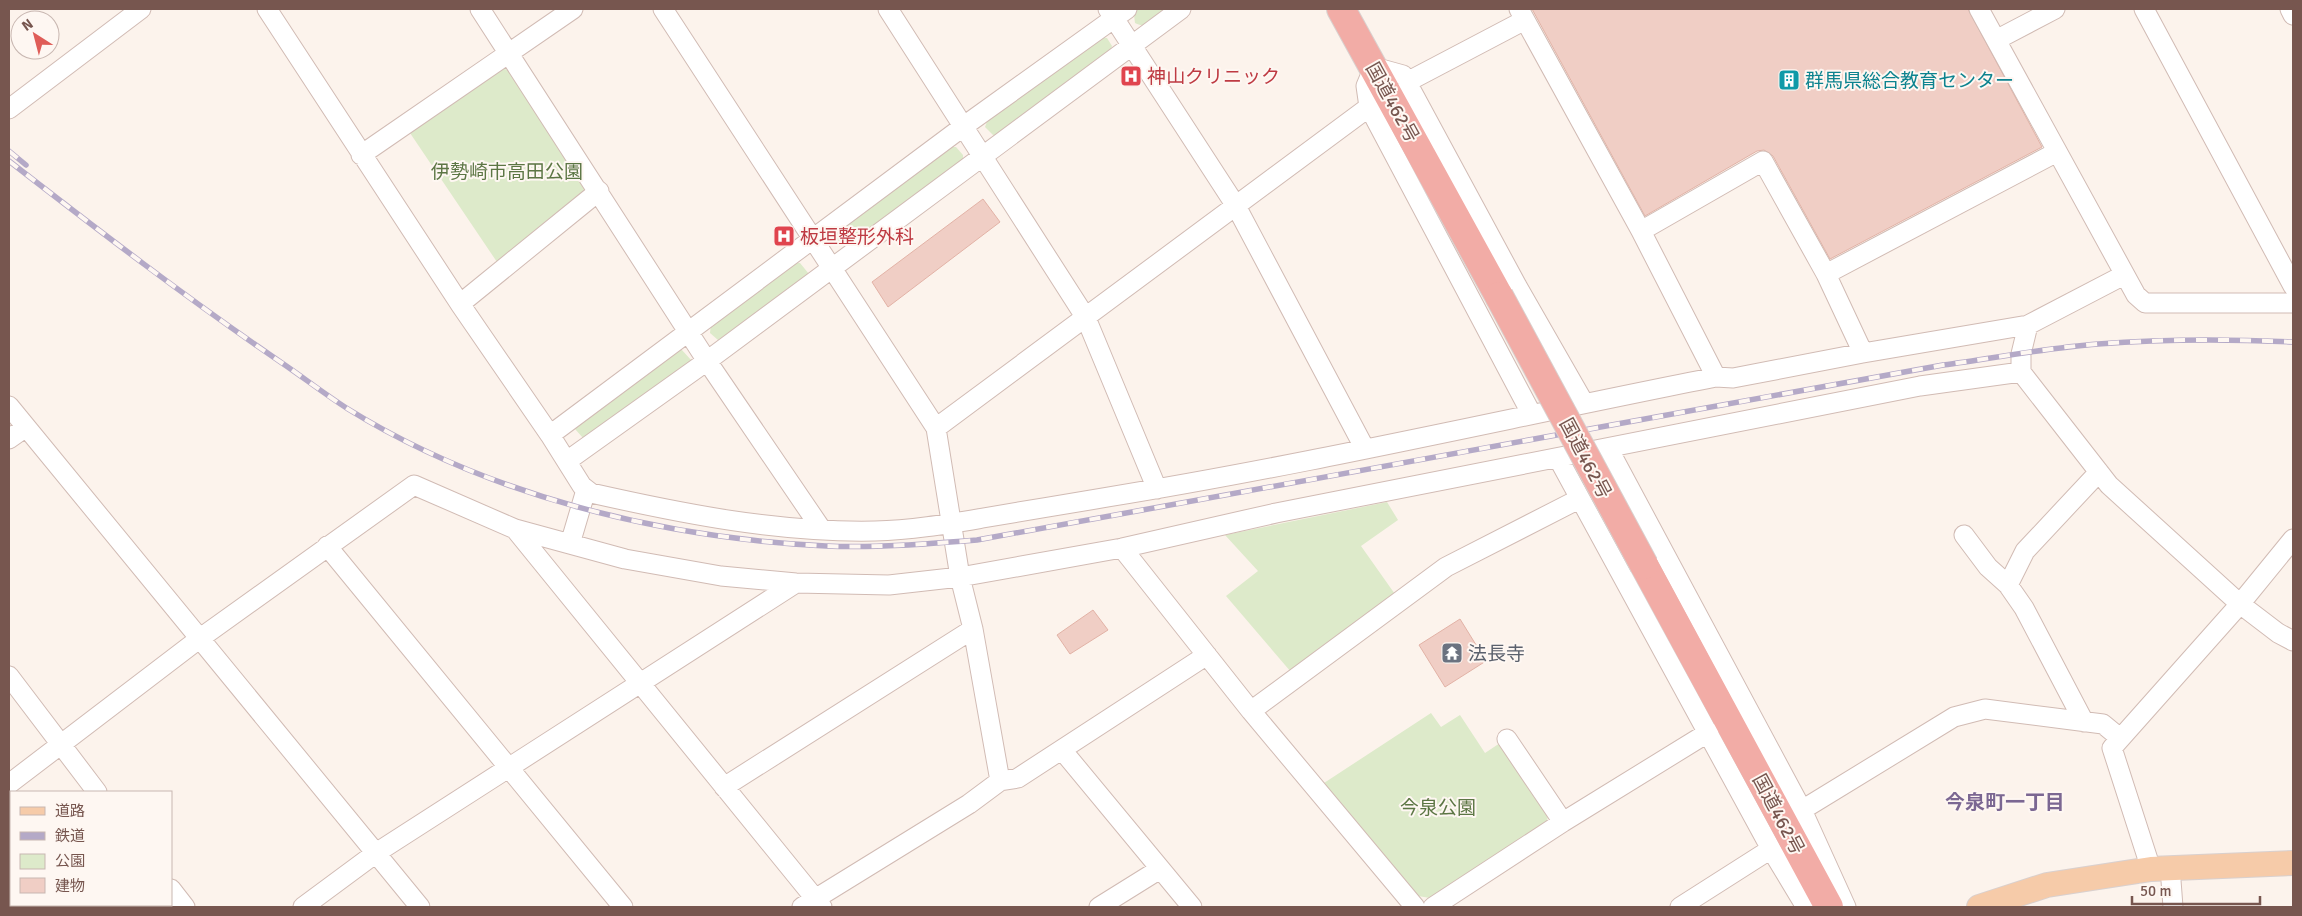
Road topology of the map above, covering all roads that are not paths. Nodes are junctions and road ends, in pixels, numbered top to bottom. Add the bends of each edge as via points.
1 (140, 9) edge
2 (267, 9) edge
3 (480, 9) edge
4 (573, 9) edge
5 (663, 9) edge
6 (888, 9) edge
7 (1181, 9) edge
8 (1341, 9) edge
9 (1979, 9) edge
10 (2055, 9) edge
11 (2144, 9) edge
12 (2290, 9) edge
13 (1116, 12) edge
14 (1522, 14) edge
15 (2293, 15) edge
16 (1996, 40) junction
17 (1132, 46) junction
18 (508, 53) junction
19 (1374, 67) junction
20 (1407, 82) junction
21 (10, 107) edge
22 (1369, 108) junction
23 (964, 126) junction
24 (2057, 152) junction
25 (361, 154) junction
26 (983, 156) junction
27 (599, 191) junction
28 (1236, 206) junction
29 (1640, 231) junction
30 (812, 239) junction
31 (831, 267) junction
32 (1826, 274) junction
33 (2124, 276) junction
34 (2293, 286) edge
35 (2293, 303) edge
36 (460, 304) junction
37 (1086, 318) junction
38 (2028, 325) junction
39 (688, 331) junction
40 (1864, 353) junction
41 (707, 361) junction
42 (2021, 372) junction
43 (1716, 377) junction
44 (1584, 403) junction
45 (9, 406) edge
46 (1530, 413) junction
47 (26, 427) junction
48 (936, 428) junction
49 (550, 435) junction
50 (9, 440) edge
51 (1608, 448) junction
52 (1364, 449) junction
53 (1558, 458) junction
54 (567, 461) junction
55 (2099, 472) junction
56 (1157, 489) junction
57 (586, 490) junction
58 (1579, 498) junction
59 (952, 523) junction
60 (515, 529) junction
61 (822, 530) junction
62 (1964, 535) dead end
63 (2293, 539) edge
64 (570, 544) junction
65 (327, 546) junction
66 (1122, 548) junction
67 (960, 577) junction
68 (796, 583) junction
69 (2008, 585) junction
70 (2240, 604) junction
71 (973, 630) junction
72 (199, 639) junction
73 (2293, 641) edge
74 (1207, 655) junction
75 (9, 676) edge
76 (640, 683) junction
77 (1251, 711) junction
78 (2084, 722) junction
79 (1709, 732) junction
80 (2120, 738) junction
81 (1507, 739) dead end
82 (61, 744) junction
83 (1062, 750) junction
84 (508, 767) junction
85 (1000, 780) junction
86 (9, 784) edge
87 (724, 787) junction
88 (96, 791) edge
89 (1802, 810) junction
90 (1563, 822) junction
91 (1771, 850) junction
92 (376, 853) junction
93 (2293, 864) edge
94 (2160, 868) junction
95 (1160, 869) junction
96 (172, 890) edge
97 (813, 904) edge
98 (186, 907) edge
99 (303, 907) edge
100 (420, 907) edge
101 (623, 907) edge
102 (1099, 907) edge
103 (1192, 907) edge
104 (1415, 907) edge
105 (1433, 907) edge
106 (1680, 907) edge
107 (1806, 907) edge
108 (1829, 907) edge
109 (1846, 907) edge
110 (1980, 907) edge
111 (2173, 907) edge

1 - 21 street
2 - 25 street
3 - 18 street
4 - 18 street
5 - 30 street
6 - 23 street
7 - 17 street
8 - 19 highway, 国道462号
9 - 16 street
10 - 16 street
11 - 34 street
12 - 15 street
13 - 17 street
13 - 23 street
14 - 20 street
14 - 29 street
16 - 24 street
17 - 26 street
17 - 28 street
18 - 25 street
18 - 27 street
19 - 20 street via 1403,75
19 - 22 street via 1366,86
19 - 108 highway, 国道462号, bridge
20 - 44 street
22 - 28 street
22 - 46 street
23 - 26 street
23 - 30 street
24 - 32 street
24 - 33 street
25 - 36 street
26 - 31 street
26 - 37 street
27 - 36 street
27 - 39 street
28 - 37 street
28 - 52 street
29 - 32 street via 1763,161
29 - 43 street
30 - 31 street
30 - 39 street
31 - 41 street
31 - 48 street
32 - 40 street
33 - 35 street via 2145,303
33 - 38 street
36 - 49 street
37 - 48 street
37 - 56 street
38 - 40 street
38 - 42 street via 2021,354
39 - 41 street
39 - 49 street
40 - 43 street via 1733,378
41 - 54 street
41 - 61 street
42 - 51 street via 1920,386
42 - 55 street
43 - 44 street
44 - 46 street
45 - 47 street
46 - 52 street
47 - 50 street
47 - 72 street
48 - 59 street
49 - 54 street
51 - 53 street
51 - 89 street
52 - 56 street
53 - 58 street
53 - 66 street via 1276,513
54 - 57 street
55 - 69 street via 2026,551
55 - 70 street via 2109,485
56 - 59 street
57 - 61 street via 678,513
57 - 64 street
58 - 77 street via 1446,567
58 - 79 street
59 - 61 street via 874,531
59 - 67 street
60 - 64 street
60 - 65 street via 414,485
60 - 76 street
62 - 69 street via 1988,567
63 - 70 street
64 - 68 street via 625,559 721,576
65 - 72 street
65 - 84 street
66 - 67 street
66 - 74 street
67 - 68 street via 889,585
67 - 71 street
68 - 76 street
69 - 78 street via 2024,608
70 - 73 street
70 - 80 street
71 - 85 street
71 - 87 street
72 - 82 street
72 - 92 street
74 - 77 street
74 - 83 street
75 - 82 street
76 - 84 street
76 - 87 street
77 - 104 street
78 - 80 street via 2103,724
78 - 89 street via 1985,709 1954,717
79 - 90 street
79 - 91 street
80 - 94 street via 2112,748
81 - 90 street
82 - 86 street
82 - 88 street
83 - 85 street via 1018,778
83 - 95 street
84 - 92 street
84 - 101 street
85 - 97 street via 969,804
87 - 97 street
89 - 109 street
90 - 105 street
91 - 106 street
91 - 107 street
92 - 99 street
92 - 100 street
93 - 94 main road
94 - 110 main road via 2047,885
94 - 111 street
95 - 102 street
95 - 103 street
96 - 98 street

